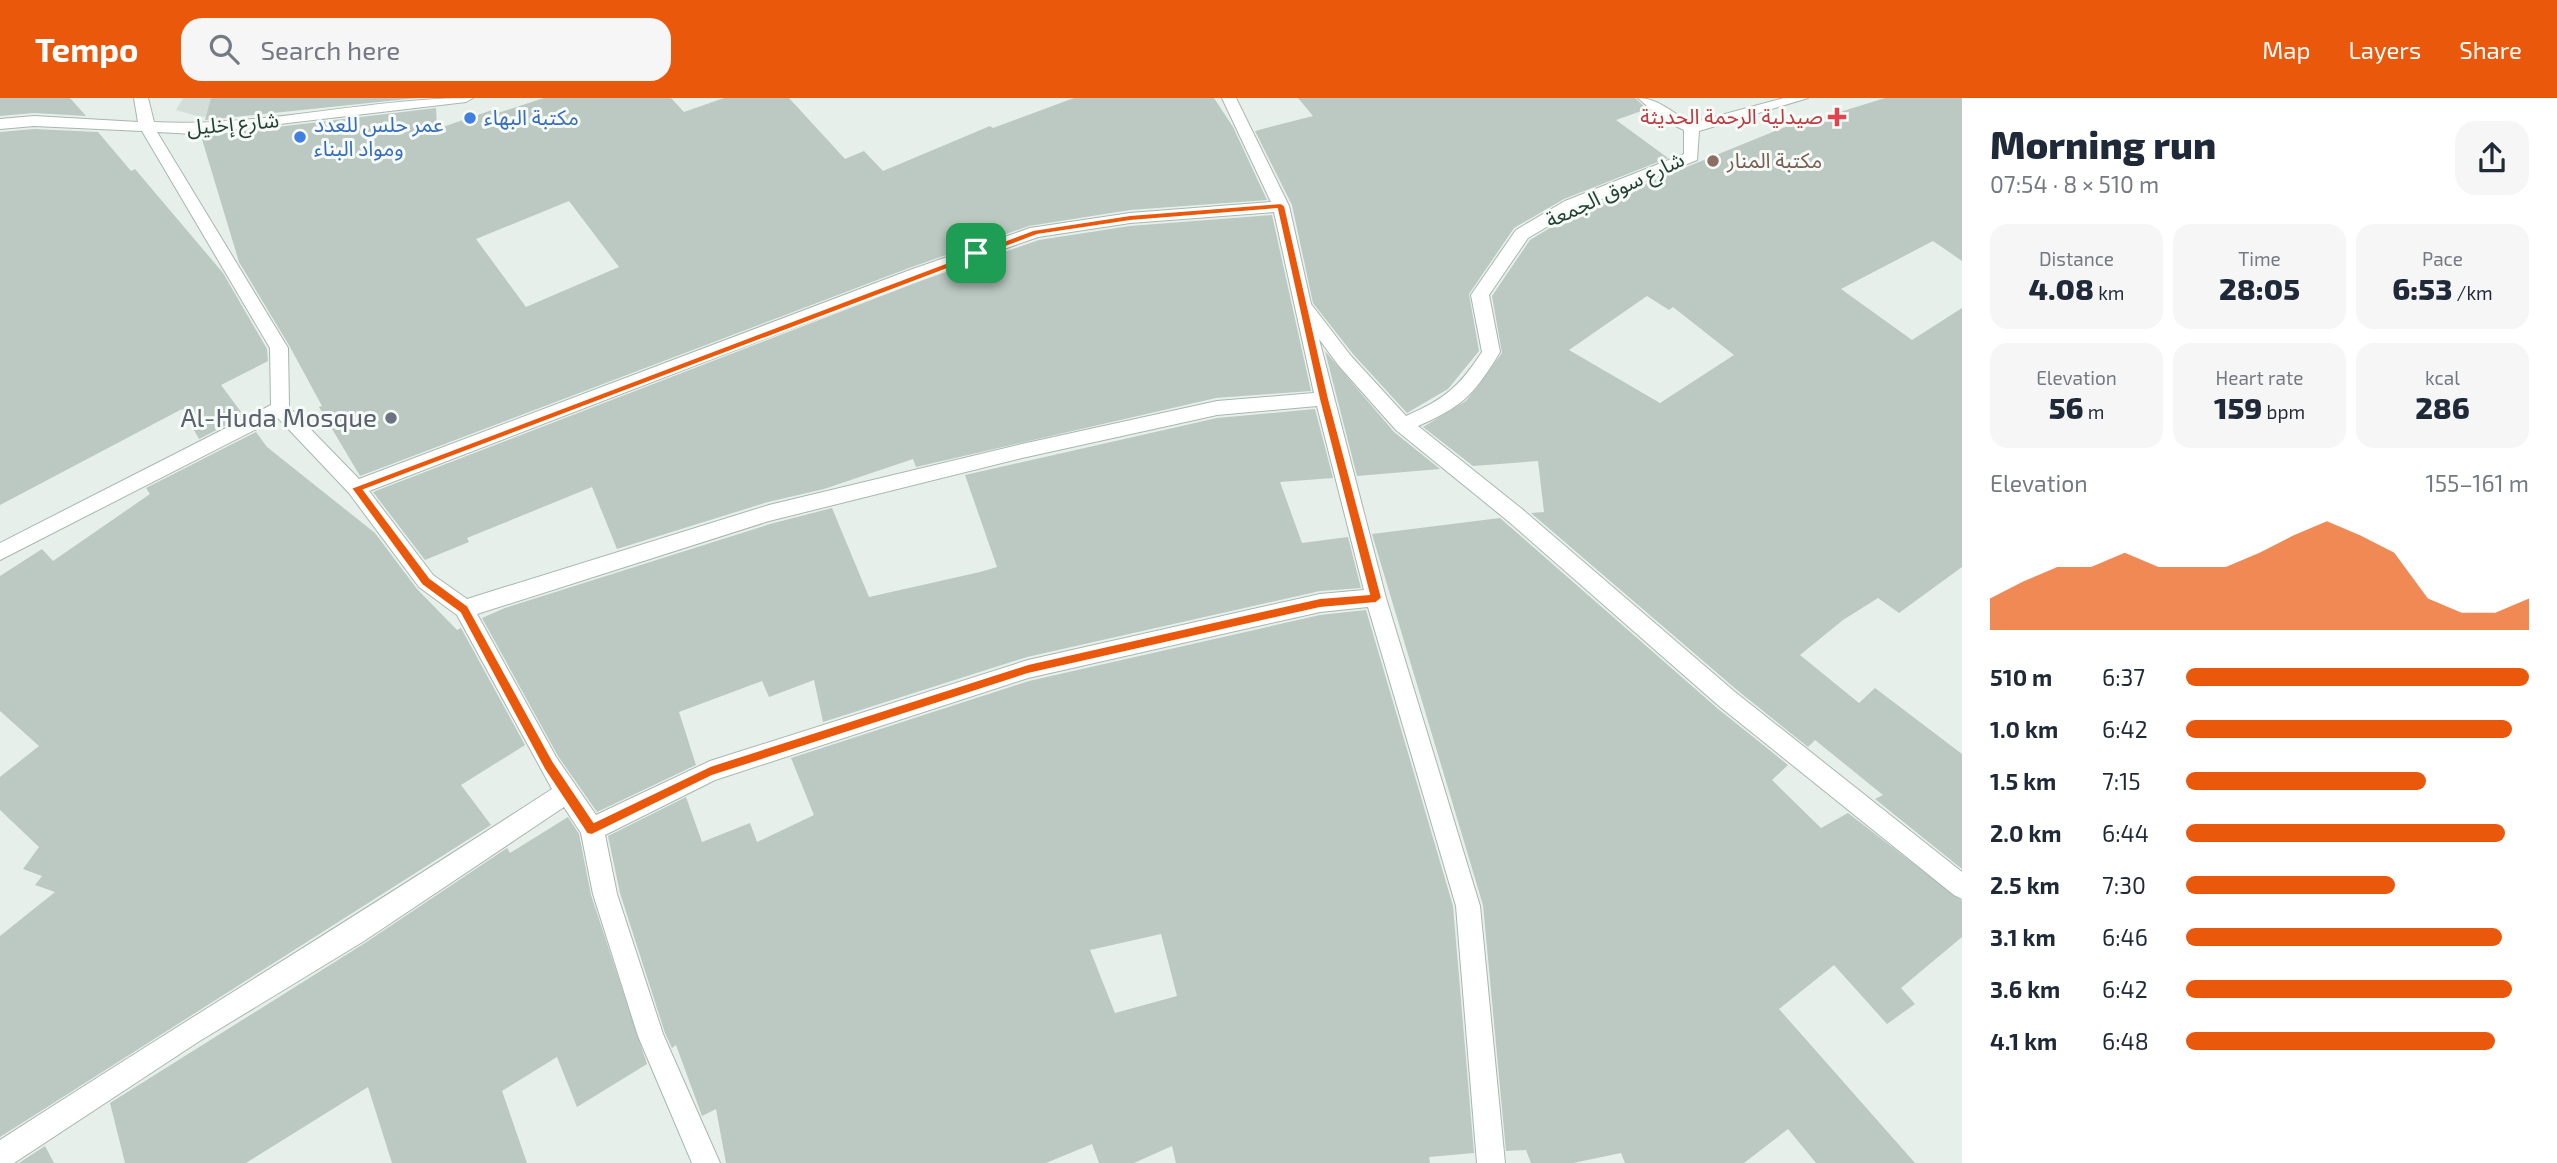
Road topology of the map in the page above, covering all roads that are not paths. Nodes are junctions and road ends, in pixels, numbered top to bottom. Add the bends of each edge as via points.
1 (141, 98) edge
2 (466, 98) edge
3 (1229, 98) edge
4 (1645, 98) edge
5 (1801, 98) edge
6 (0, 124) edge
7 (147, 127) junction
8 (1691, 128) junction
9 (1281, 206) junction
10 (1302, 302) junction
11 (1324, 399) junction
12 (280, 408) junction
13 (1403, 425) junction
14 (356, 488) junction
15 (0, 552) edge
16 (1376, 598) junction
17 (464, 609) junction
18 (566, 792) junction
19 (592, 829) junction
20 (1962, 887) edge
21 (0, 1156) edge
22 (706, 1163) edge
23 (1491, 1163) edge

1 - 7 street
2 - 7 street, شارع إخليل via 195,129
3 - 9 street
4 - 8 street
5 - 8 street, شارع سوق الجمعة
6 - 7 street, شارع إخليل via 34,121
7 - 12 street via 279,348
8 - 13 street, شارع سوق الجمعة via 1692,157 1572,205 1522,234 1480,295 1490,352 1469,387 1437,410
9 - 10 street
9 - 14 street via 1130,218 1036,232
10 - 11 street
10 - 13 street via 1345,361
11 - 16 street
11 - 17 street via 1217,408 1009,454 769,513
12 - 14 street
12 - 15 street
13 - 20 street via 1516,515 1727,699
14 - 17 street via 426,581
16 - 19 street via 1320,603 1028,669 710,771
16 - 23 street via 1468,906
17 - 18 street
18 - 19 street
18 - 21 street via 355,932
19 - 22 street via 605,894 651,1037

